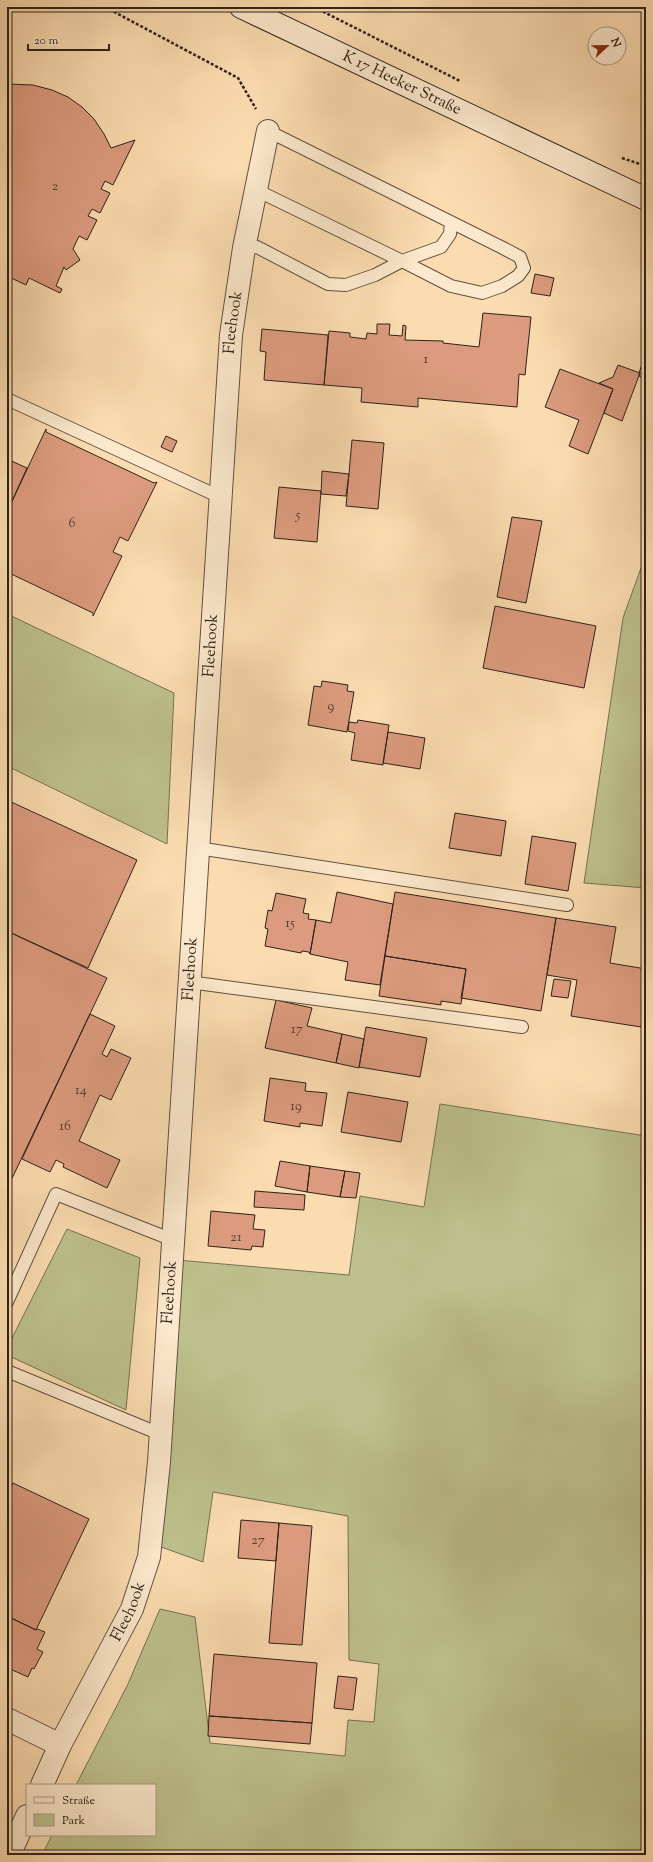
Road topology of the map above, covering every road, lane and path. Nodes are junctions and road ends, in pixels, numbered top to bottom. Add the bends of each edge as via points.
1 (104, 7) edge
2 (242, 7) edge
3 (314, 7) edge
4 (463, 82) dead end
5 (268, 131) junction
6 (618, 157) dead end
7 (646, 166) edge
8 (256, 190) junction
9 (646, 199) edge
10 (451, 222) junction
11 (244, 248) junction
12 (402, 261) junction
13 (7, 399) edge
14 (220, 497) junction
15 (198, 848) junction
16 (567, 905) dead end
17 (189, 982) junction
18 (522, 1027) dead end
19 (173, 1240) junction
20 (7, 1302) edge
21 (7, 1371) edge
22 (160, 1434) junction
23 (7, 1719) edge
24 (60, 1745) junction
25 (42, 1784) edge
26 (26, 1818) edge
27 (9, 1855) edge

1 - 5 path via 238,78
2 - 9 street, K 17 Heeker Straße
3 - 4 path
5 - 8 street, Fleehook
5 - 10 lane
6 - 7 path
8 - 11 street, Fleehook
8 - 12 lane
10 - 12 lane via 450,234 441,247
10 - 12 lane via 520,257 524,268 518,276 502,286 482,293 451,286
11 - 12 lane via 257,248 328,284 346,285 375,275
11 - 14 street, Fleehook via 231,335
13 - 14 lane
14 - 15 street, Fleehook
15 - 16 lane
15 - 17 street, Fleehook
17 - 18 lane
17 - 19 street, Fleehook
19 - 20 lane via 56,1194
19 - 22 street, Fleehook
21 - 22 lane
22 - 24 street, Fleehook via 149,1557 132,1609
23 - 24 street
24 - 25 street, Fleehook
26 - 27 street

